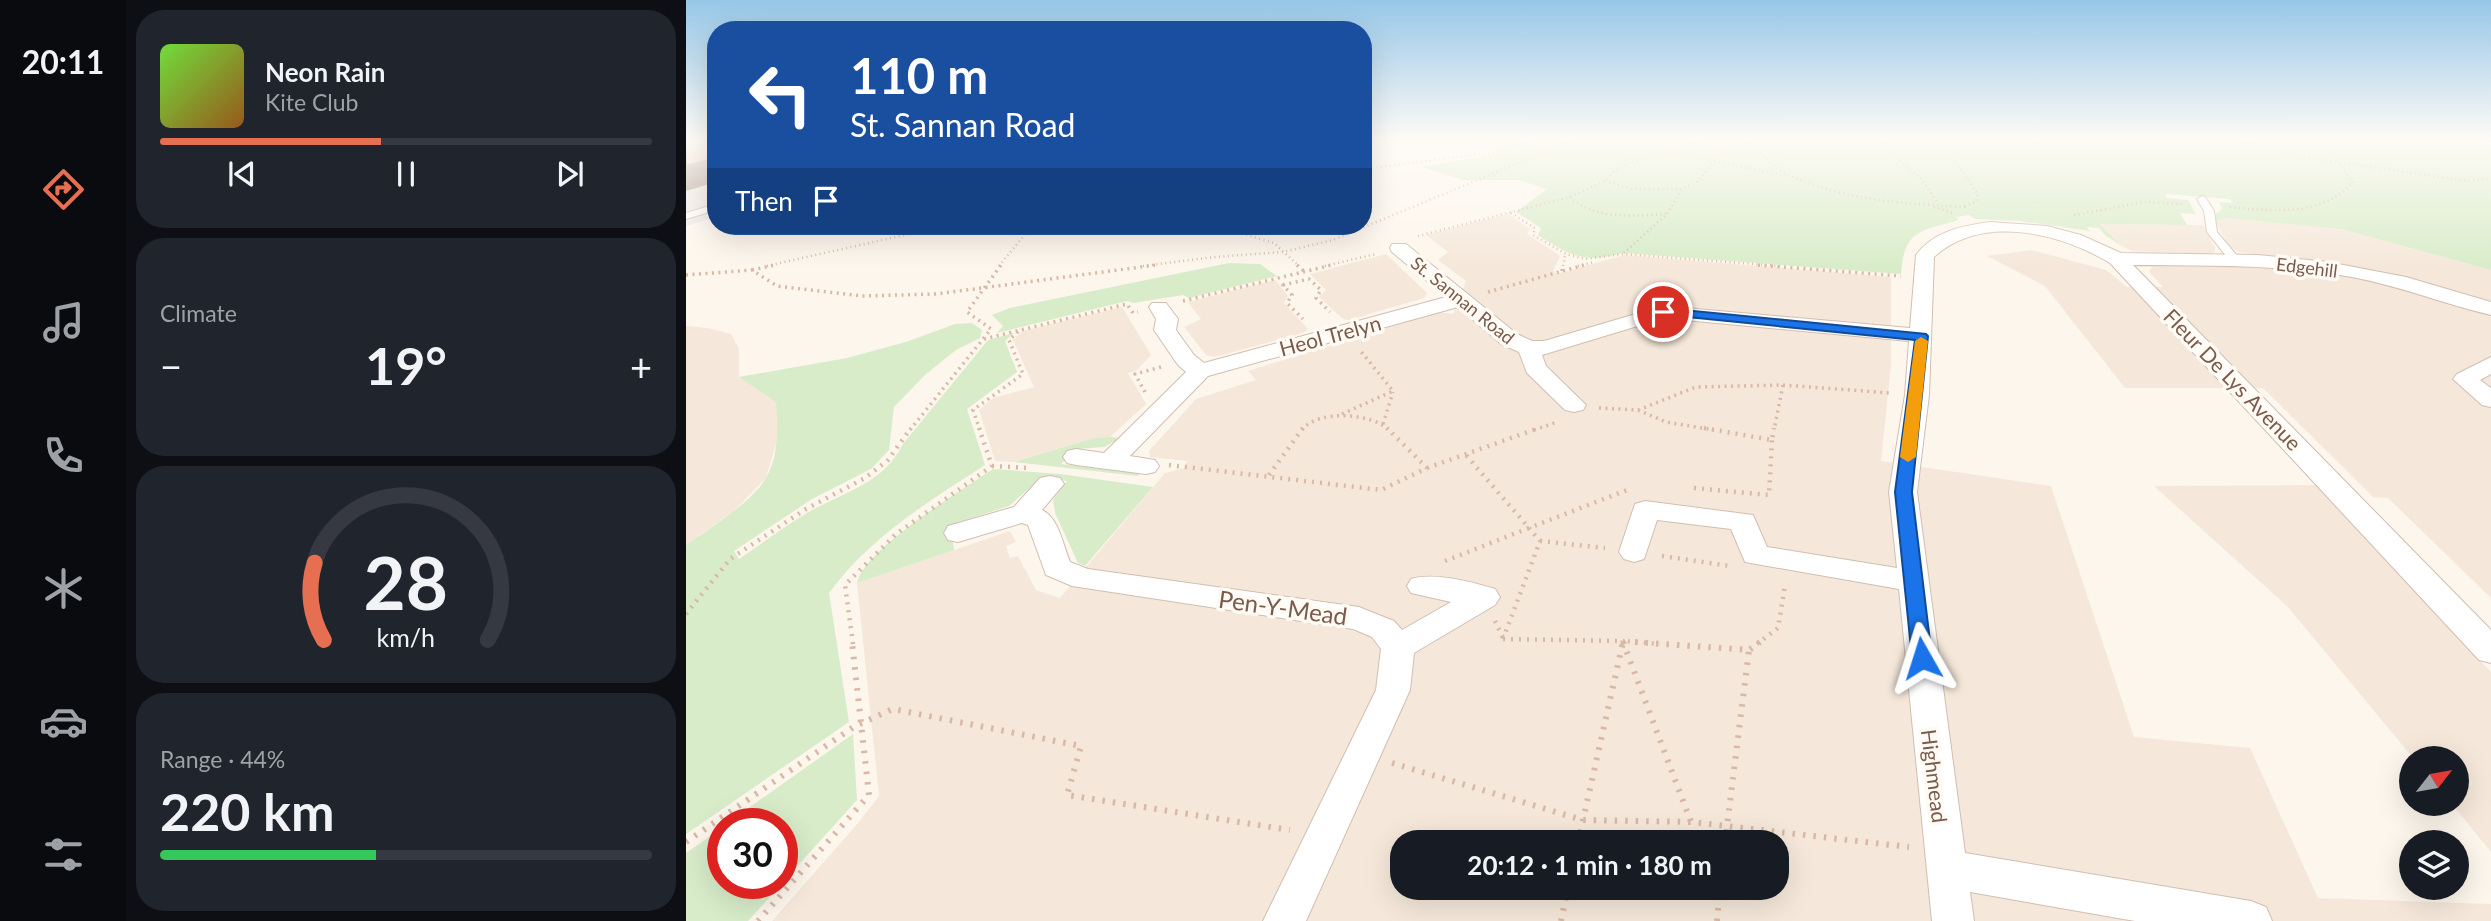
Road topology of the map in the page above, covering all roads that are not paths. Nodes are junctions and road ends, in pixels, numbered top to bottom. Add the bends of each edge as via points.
1 (2204, 202) road end
2 (707, 210) edge
3 (686, 216) edge
4 (1400, 246) road end
5 (2117, 259) junction
6 (2235, 260) junction
7 (1916, 266) joint
8 (1460, 300) junction
9 (1160, 307) dead end
10 (2491, 309) edge
11 (1922, 336) junction
12 (1529, 348) junction
13 (2491, 365) edge
14 (1200, 371) junction
15 (2491, 400) edge
16 (1573, 402) road end
17 (1076, 457) dead end
18 (1111, 461) junction
19 (1153, 467) road end
20 (1045, 477) road end
21 (1024, 513) junction
22 (958, 533) dead end
23 (1634, 552) road end
24 (1914, 581) junction
25 (1422, 586) road end
26 (1398, 647) junction
27 (2491, 651) edge
28 (1945, 860) junction
29 (1284, 921) edge
30 (1953, 921) edge
31 (2251, 921) edge

1 - 6 lane via 2218,243
2 - 3 lane
4 - 8 street, St. Sannan Road
5 - 6 street, Edgehill
5 - 7 street, Fleur De Lys Avenue via 2087,242 2035,230 1984,229 1944,237
5 - 27 street, Fleur De Lys Avenue
6 - 10 street, Edgehill via 2304,264 2362,274
7 - 11 street, Highmead
8 - 12 street, St. Sannan Road
8 - 14 street, Heol Trelyn via 1340,324
9 - 14 street via 1167,319 1165,330 1186,360
11 - 12 street, St. Sannan Road via 1663,312 1559,346
11 - 24 street, Highmead via 1903,492
12 - 16 street, St. Sannan Road via 1535,368
13 - 15 street via 2465,379
14 - 18 street, Heol Trelyn
17 - 18 street
18 - 19 street
20 - 21 street
21 - 22 street
21 - 26 street, Pen-Y-Mead via 1040,520 1057,568 1083,579 1359,618 1383,629
23 - 24 street via 1645,510 1743,521 1755,555
24 - 28 street, Highmead
25 - 26 street via 1484,597
26 - 29 street via 1393,690
28 - 30 street, Highmead
28 - 31 street

